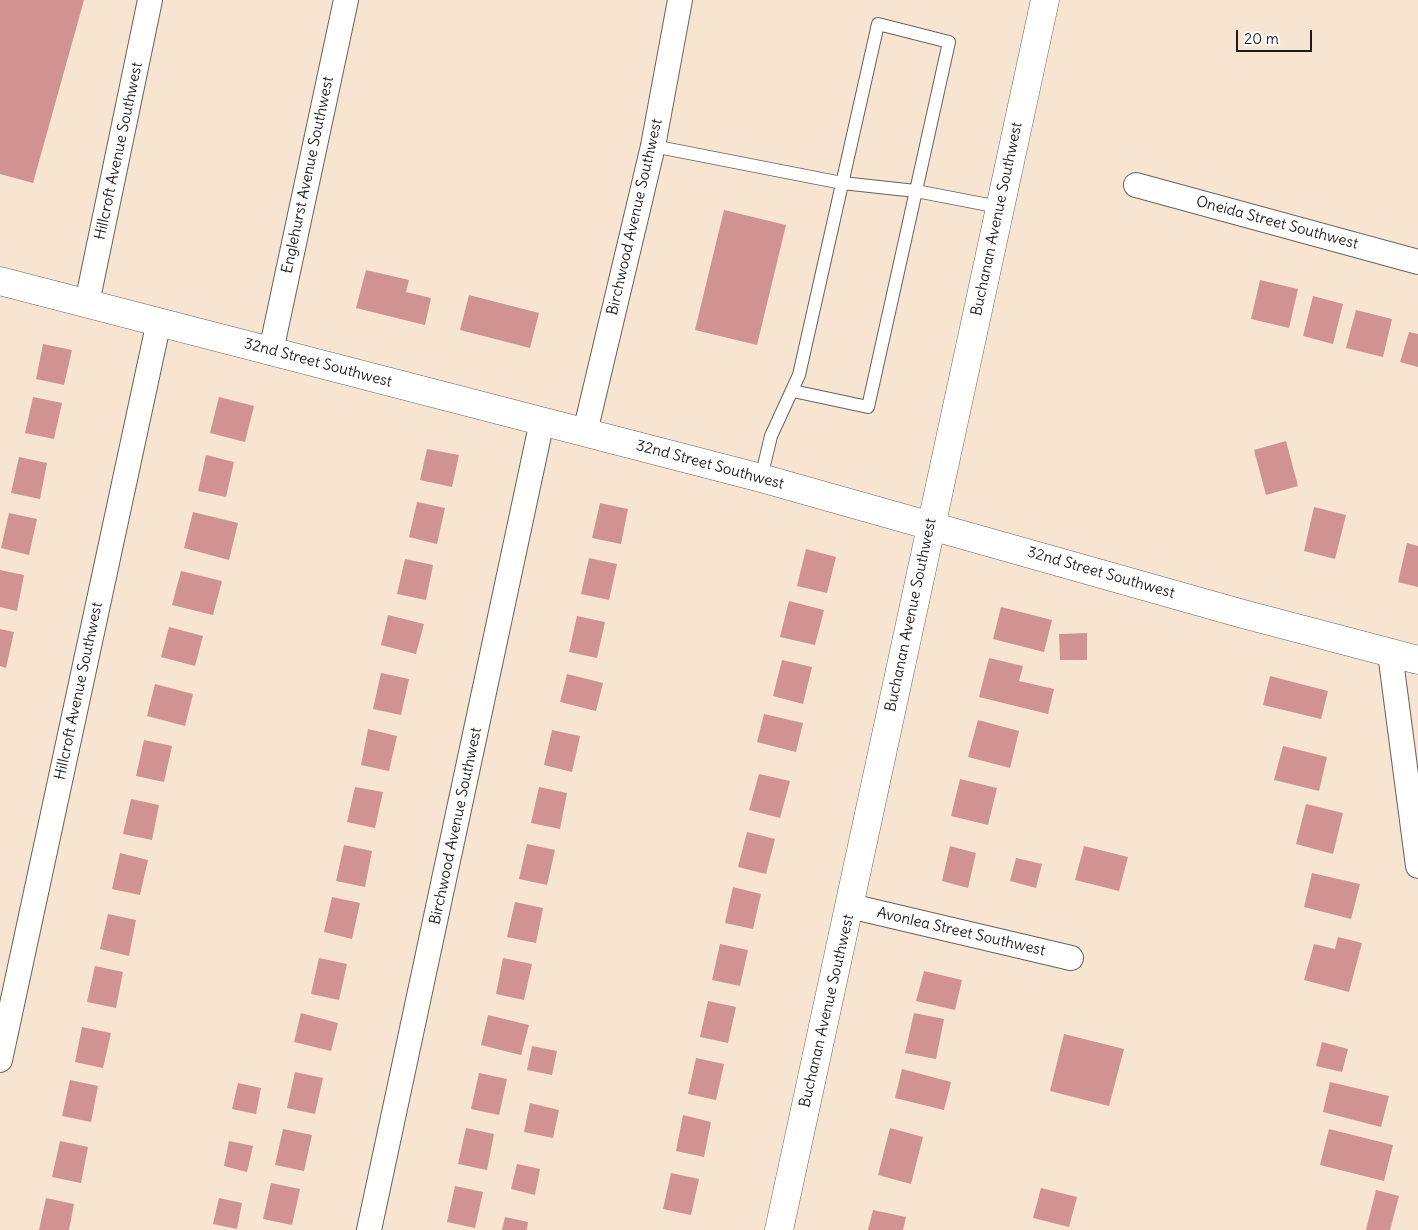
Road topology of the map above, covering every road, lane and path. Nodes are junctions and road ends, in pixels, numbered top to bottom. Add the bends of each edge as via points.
1 (150, 0) edge
2 (346, 0) edge
3 (680, 0) edge
4 (1045, 0) edge
5 (653, 146) junction
6 (842, 183) junction
7 (1136, 185) dead end
8 (916, 191) junction
9 (1000, 207) junction
10 (1418, 262) edge
11 (0, 280) edge
12 (87, 303) junction
13 (158, 321) junction
14 (271, 351) junction
15 (793, 392) junction
16 (542, 421) junction
17 (585, 432) junction
18 (761, 478) junction
19 (930, 524) junction
20 (1390, 653) junction
21 (1418, 660) edge
22 (1418, 866) edge
23 (850, 906) junction
24 (1071, 958) dead end
25 (0, 1060) edge
26 (369, 1230) edge
27 (779, 1230) edge

1 - 12 street, Hillcroft Avenue Southwest
2 - 14 street, Englehurst Avenue Southwest
3 - 5 street, Birchwood Avenue Southwest
4 - 9 street, Buchanan Avenue Southwest
5 - 6 lane
5 - 17 street, Birchwood Avenue Southwest
6 - 8 lane
6 - 8 lane via 878,24 949,42
6 - 15 lane
7 - 10 street, Oneida Street Southwest
8 - 9 lane
8 - 15 lane via 868,407
9 - 19 street, Buchanan Avenue Southwest
11 - 12 street, 32nd Street Southwest
12 - 13 street, 32nd Street Southwest
13 - 14 street, 32nd Street Southwest
13 - 25 street, Hillcroft Avenue Southwest
14 - 16 street, 32nd Street Southwest
15 - 18 lane via 771,436
16 - 17 street, 32nd Street Southwest
16 - 26 street, Birchwood Avenue Southwest
17 - 18 street, 32nd Street Southwest
18 - 19 street, 32nd Street Southwest
19 - 20 street, 32nd Street Southwest
19 - 23 street, Buchanan Avenue Southwest
20 - 21 street, 32nd Street Southwest
20 - 22 street
23 - 24 street, Avonlea Street Southwest
23 - 27 street, Buchanan Avenue Southwest

